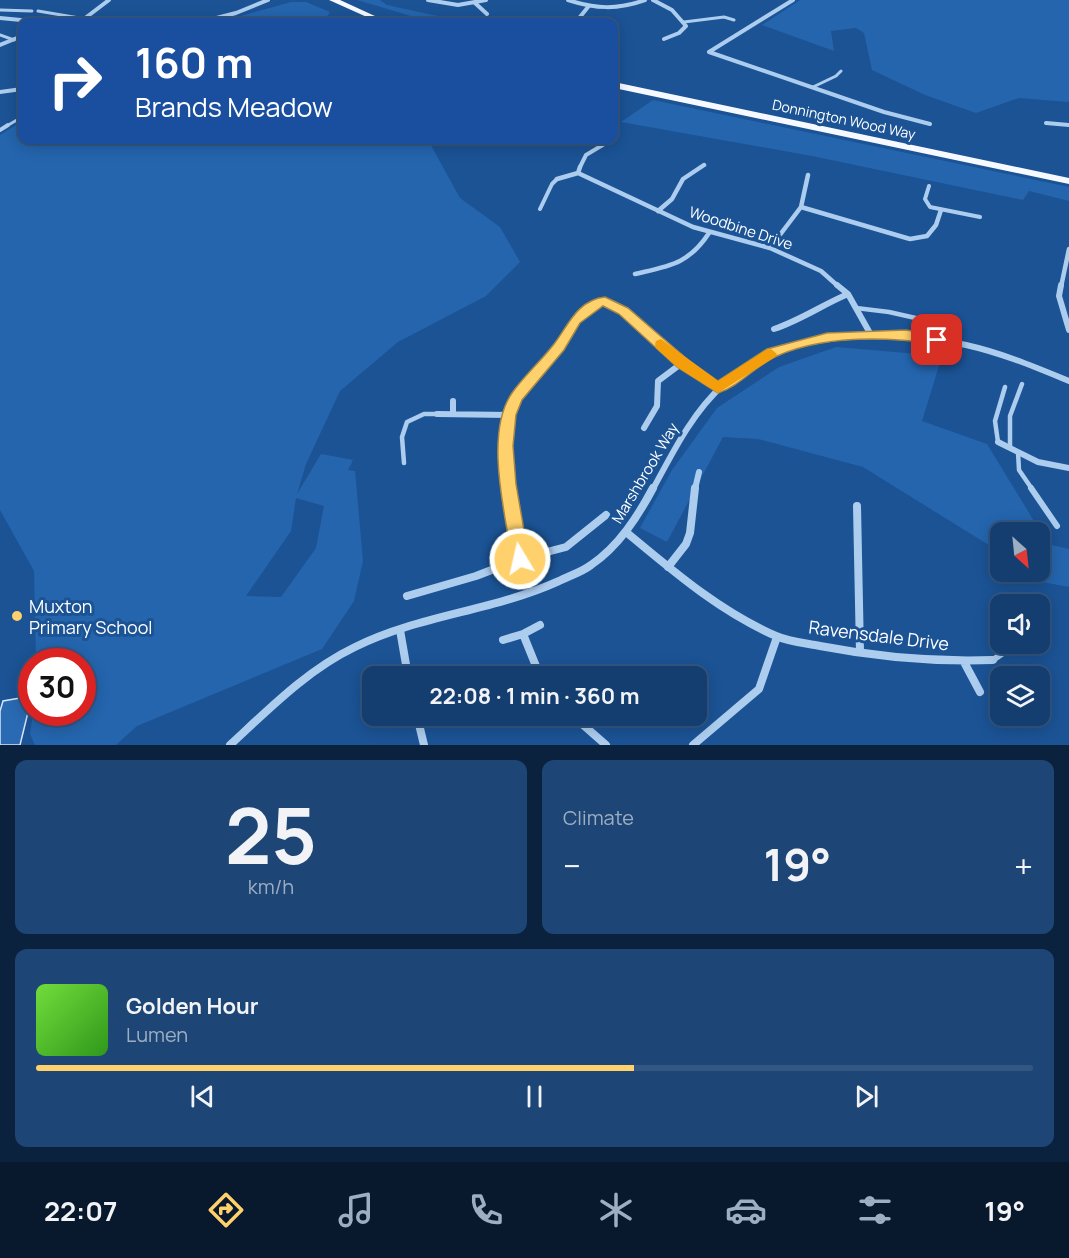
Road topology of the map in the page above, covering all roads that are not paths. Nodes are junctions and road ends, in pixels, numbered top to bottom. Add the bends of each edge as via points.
1 (109, 0) edge
2 (265, 0) edge
3 (333, 0) edge
4 (428, 0) edge
5 (486, 0) edge
6 (568, 0) edge
7 (645, 0) edge
8 (652, 0) edge
9 (793, 0) edge
10 (475, 3) junction
11 (588, 7) junction
12 (492, 9) dead end
13 (0, 10) edge
14 (32, 10) dead end
15 (38, 12) dead end
16 (0, 18) edge
17 (79, 18) edge
18 (87, 18) edge
19 (217, 18) edge
20 (375, 18) edge
21 (579, 18) edge
22 (18, 20) edge
23 (734, 20) dead end
24 (684, 22) junction
25 (0, 35) edge
26 (18, 38) edge
27 (664, 39) dead end
28 (14, 40) junction
29 (0, 45) edge
30 (841, 71) dead end
31 (618, 86) edge
32 (813, 87) junction
33 (18, 90) edge
34 (0, 92) edge
35 (18, 119) edge
36 (1046, 123) dead end
37 (930, 124) dead end
38 (1069, 125) edge
39 (0, 130) edge
40 (605, 144) edge
41 (704, 165) dead end
42 (579, 170) junction
43 (808, 175) dead end
44 (557, 179) joint
45 (1069, 181) edge
46 (929, 186) dead end
47 (801, 207) junction
48 (540, 209) dead end
49 (941, 210) junction
50 (658, 211) junction
51 (980, 217) dead end
52 (709, 233) junction
53 (770, 248) junction
54 (1069, 249) edge
55 (635, 274) dead end
56 (848, 294) junction
57 (856, 308) junction
58 (951, 326) dead end
59 (774, 329) dead end
60 (1069, 330) edge
61 (871, 335) junction
62 (682, 363) junction
63 (1068, 379) edge
64 (1022, 384) dead end
65 (1005, 387) dead end
66 (718, 388) junction
67 (453, 401) dead end
68 (453, 413) junction
69 (437, 414) joint
70 (509, 415) junction
71 (644, 428) dead end
72 (998, 442) joint
73 (1010, 448) junction
74 (1018, 452) junction
75 (404, 463) dead end
76 (1069, 468) edge
77 (699, 472) dead end
78 (856, 506) dead end
79 (606, 514) dead end
80 (1057, 526) dead end
81 (626, 532) junction
82 (520, 559) junction
83 (668, 567) junction
84 (407, 596) dead end
85 (540, 625) dead end
86 (400, 630) junction
87 (523, 634) junction
88 (777, 637) junction
89 (503, 640) dead end
90 (860, 652) junction
91 (1002, 654) edge
92 (993, 660) joint
93 (964, 662) junction
94 (406, 666) edge
95 (536, 666) edge
96 (980, 692) dead end
97 (419, 726) edge
98 (584, 726) edge
99 (230, 745) edge
100 (424, 745) edge
101 (606, 745) edge
102 (693, 745) edge

1 - 18 street
2 - 19 street
3 - 20 main road
4 - 10 street via 458,5
5 - 10 street
6 - 11 street
7 - 11 street via 619,9
8 - 24 street via 680,15
9 - 32 street via 709,52
10 - 12 street via 486,12
11 - 21 street
13 - 14 lane
15 - 17 lane
16 - 22 street
23 - 24 lane via 724,17
24 - 27 street via 686,26 679,33
25 - 28 lane
26 - 28 street
28 - 29 street
30 - 32 lane
31 - 45 main road, Donnington Wood Way
32 - 37 street
33 - 34 street
35 - 39 lane
36 - 38 street
40 - 42 lane via 586,156
41 - 50 street via 683,179 672,199
42 - 44 street
42 - 50 street, Woodbine Drive
43 - 47 street
44 - 48 lane
46 - 49 lane via 927,204
47 - 49 street via 910,239 927,236
47 - 53 street
49 - 51 lane
50 - 52 street, Woodbine Drive
52 - 53 street, Woodbine Drive
52 - 55 street via 686,259
53 - 56 street, Woodbine Drive via 821,271
54 - 60 street via 1059,296
56 - 57 street, Woodbine Drive
56 - 59 street via 799,321
57 - 58 lane
57 - 61 street, Woodbine Drive
61 - 63 street, Marshbrook Way via 906,335 968,346
61 - 66 street, Marshbrook Way via 827,337 772,353
62 - 66 street
62 - 70 street via 623,311 600,302 575,320 560,346 516,397
62 - 71 street via 658,381 658,409
64 - 73 lane via 1010,416
65 - 72 lane via 994,422
66 - 81 street, Marshbrook Way via 695,417
67 - 68 street
68 - 69 street
68 - 70 street
69 - 75 lane via 424,414 407,422 402,437
70 - 82 street via 505,446
72 - 73 street
73 - 74 street
74 - 76 street via 1038,462
74 - 80 lane via 1019,470
77 - 83 street via 690,533
78 - 90 street
79 - 82 street via 566,547
81 - 83 street, Ravensdale Drive
81 - 86 street, Marshbrook Way via 592,564 531,594
82 - 84 street
83 - 88 street, Ravensdale Drive via 736,615
85 - 87 street
86 - 94 street
86 - 99 street, Marshbrook Way via 329,661
87 - 89 street
87 - 95 street
88 - 90 street, Ravensdale Drive
88 - 102 street via 759,690
90 - 93 street, Ravensdale Drive
91 - 92 lane
92 - 93 street, Ravensdale Drive
93 - 96 street, Ravensdale Drive
97 - 100 street
98 - 101 street

